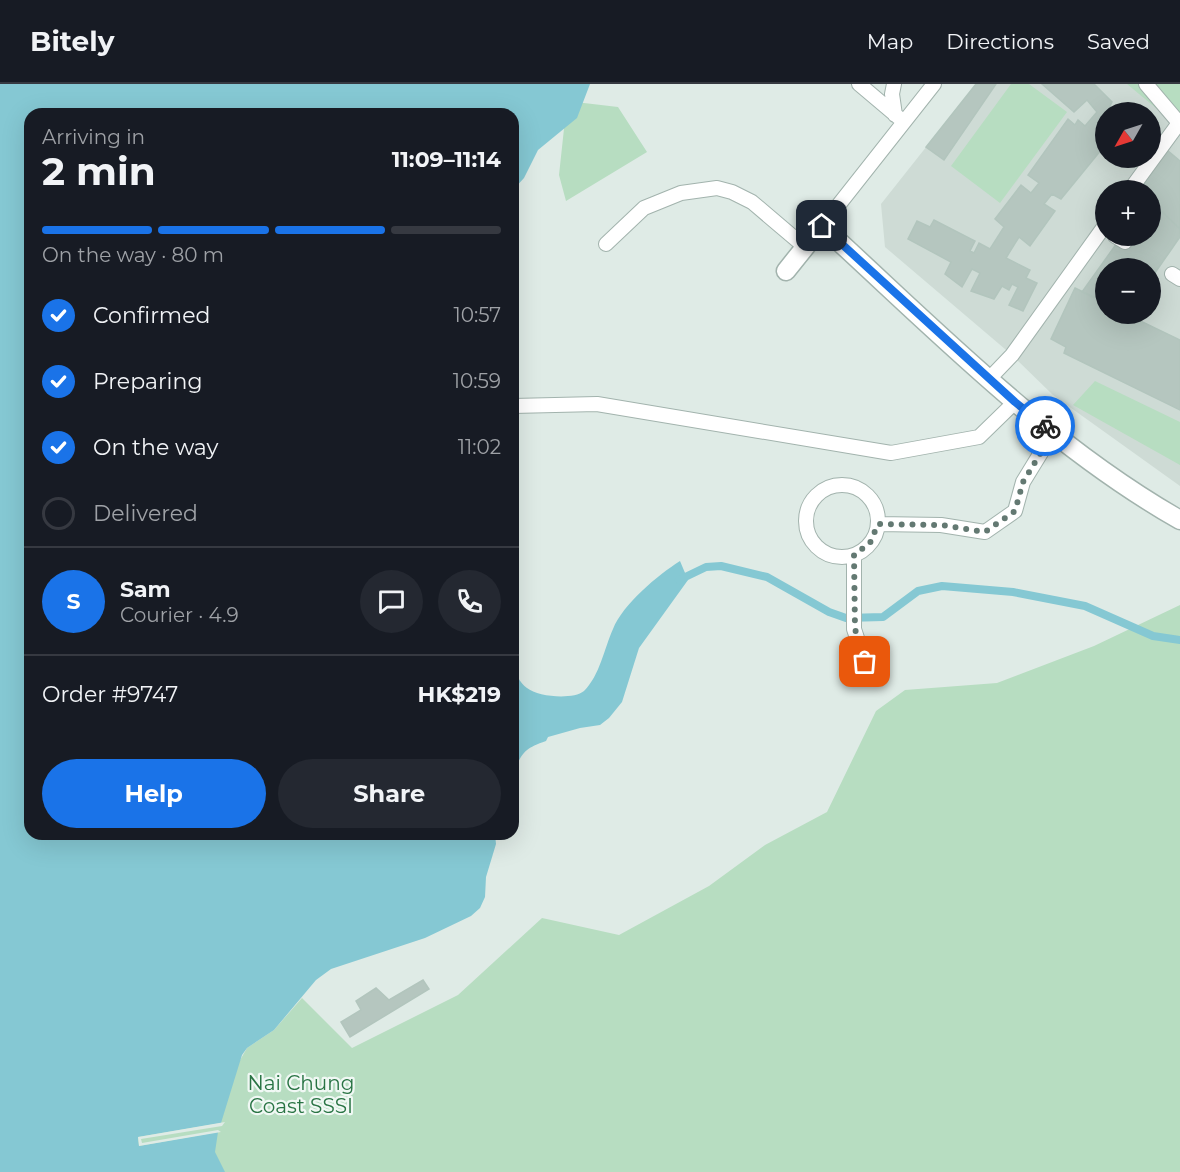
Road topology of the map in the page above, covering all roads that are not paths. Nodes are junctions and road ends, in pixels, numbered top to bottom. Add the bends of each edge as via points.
1 (859, 84) edge
2 (873, 84) edge
3 (894, 84) edge
4 (934, 84) edge
5 (1146, 84) edge
6 (878, 101) junction
7 (899, 119) junction
8 (1179, 124) edge
9 (1137, 180) edge
10 (822, 226) junction
11 (1095, 241) edge
12 (606, 244) dead end
13 (805, 247) junction
14 (786, 271) dead end
15 (989, 379) junction
16 (1015, 402) junction
17 (519, 406) edge
18 (1053, 433) junction
19 (1180, 520) edge
20 (878, 524) junction
21 (854, 555) junction
22 (865, 662) dead end

1 - 6 lane
2 - 6 lane
3 - 7 lane via 892,93
4 - 7 lane
5 - 8 lane
6 - 7 lane
7 - 10 lane
8 - 9 lane
10 - 13 street
10 - 15 street
11 - 15 lane via 1012,355
12 - 13 lane via 644,208 681,192 717,188 752,202
13 - 14 street
15 - 16 street
16 - 17 lane via 979,437 891,453 597,404
16 - 18 street
18 - 19 street
18 - 20 lane via 1023,482 1015,511 985,532 941,525
20 - 21 lane via 870,543
20 - 21 lane via 872,501 852,486 828,487 810,503 806,522 819,549 830,555
21 - 22 lane via 854,617

